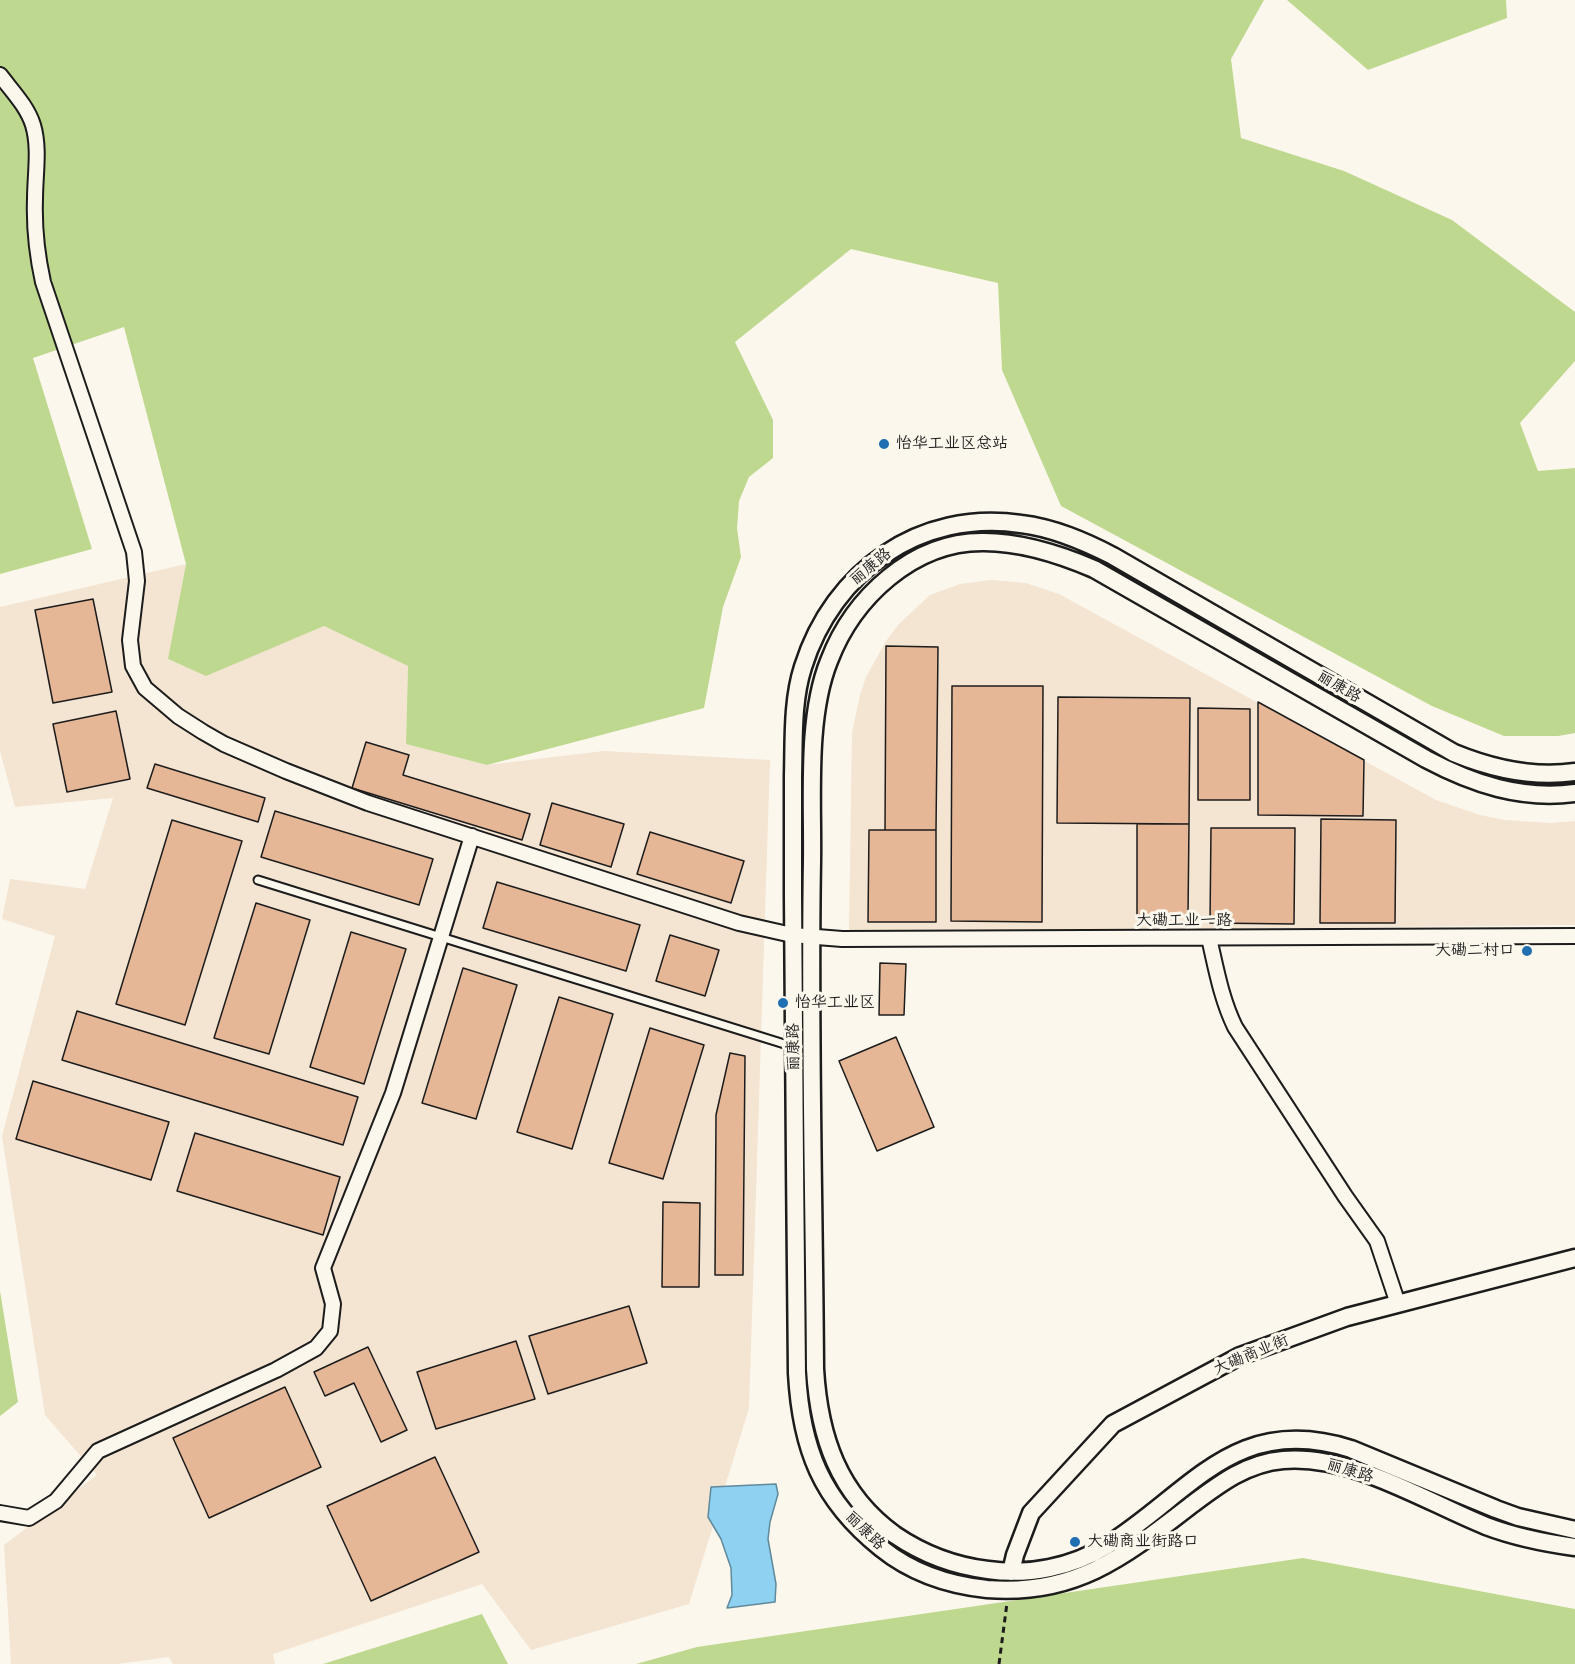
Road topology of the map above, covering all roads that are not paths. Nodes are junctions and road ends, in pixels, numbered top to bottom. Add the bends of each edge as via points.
1 (0, 75) edge
2 (1575, 772) edge
3 (1575, 793) edge
4 (472, 836) junction
5 (258, 880) dead end
6 (792, 935) junction
7 (1575, 936) edge
8 (441, 937) junction
9 (811, 937) junction
10 (1209, 938) junction
11 (794, 1047) junction
12 (1575, 1258) edge
13 (1398, 1304) junction
14 (0, 1513) edge
15 (1575, 1530) edge
16 (1575, 1547) edge
17 (1011, 1572) junction

1 - 4 street, 大磡工业一路 via 33,125 35,232 43,282 135,552 137,581 130,640 138,678 178,716 224,744 368,803
2 - 6 street, 丽康路 via 1521,772 1454,753 1113,556 1065,534 1009,522 950,525 912,537 860,573 834,604 803,666 796,700
3 - 9 street, 丽康路 via 1515,793 1459,776 1094,569 1028,547 963,544 910,563 875,589 847,624 827,663 813,750
4 - 6 street, 大磡工业一路 via 739,922
4 - 8 street
5 - 8 lane
6 - 9 street, 大磡工业一路
6 - 11 street, 丽康路
7 - 10 street, 大磡工业一路
8 - 11 lane
8 - 14 street via 393,1093 323,1268 333,1304 330,1330 316,1348 276,1370 98,1450 56,1501 29,1518
9 - 10 street, 大磡工业一路
9 - 17 street, 丽康路 via 815,1369 818,1407 827,1443 860,1503 900,1538 947,1561
10 - 13 street via 1220,988 1235,1027 1377,1241
11 - 16 street, 丽康路 via 798,1394 803,1430 819,1476 840,1506 888,1554 946,1582 1009,1590 1046,1587 1101,1568 1138,1546 1232,1476 1265,1462 1283,1460 1345,1467 1508,1534
12 - 13 street, 大磡商业街
13 - 17 street, 大磡商业街 via 1347,1317 1240,1356 1113,1424 1031,1513
15 - 17 street, 丽康路 via 1496,1509 1339,1445 1287,1440 1247,1448 1221,1460 1091,1554 1052,1567

